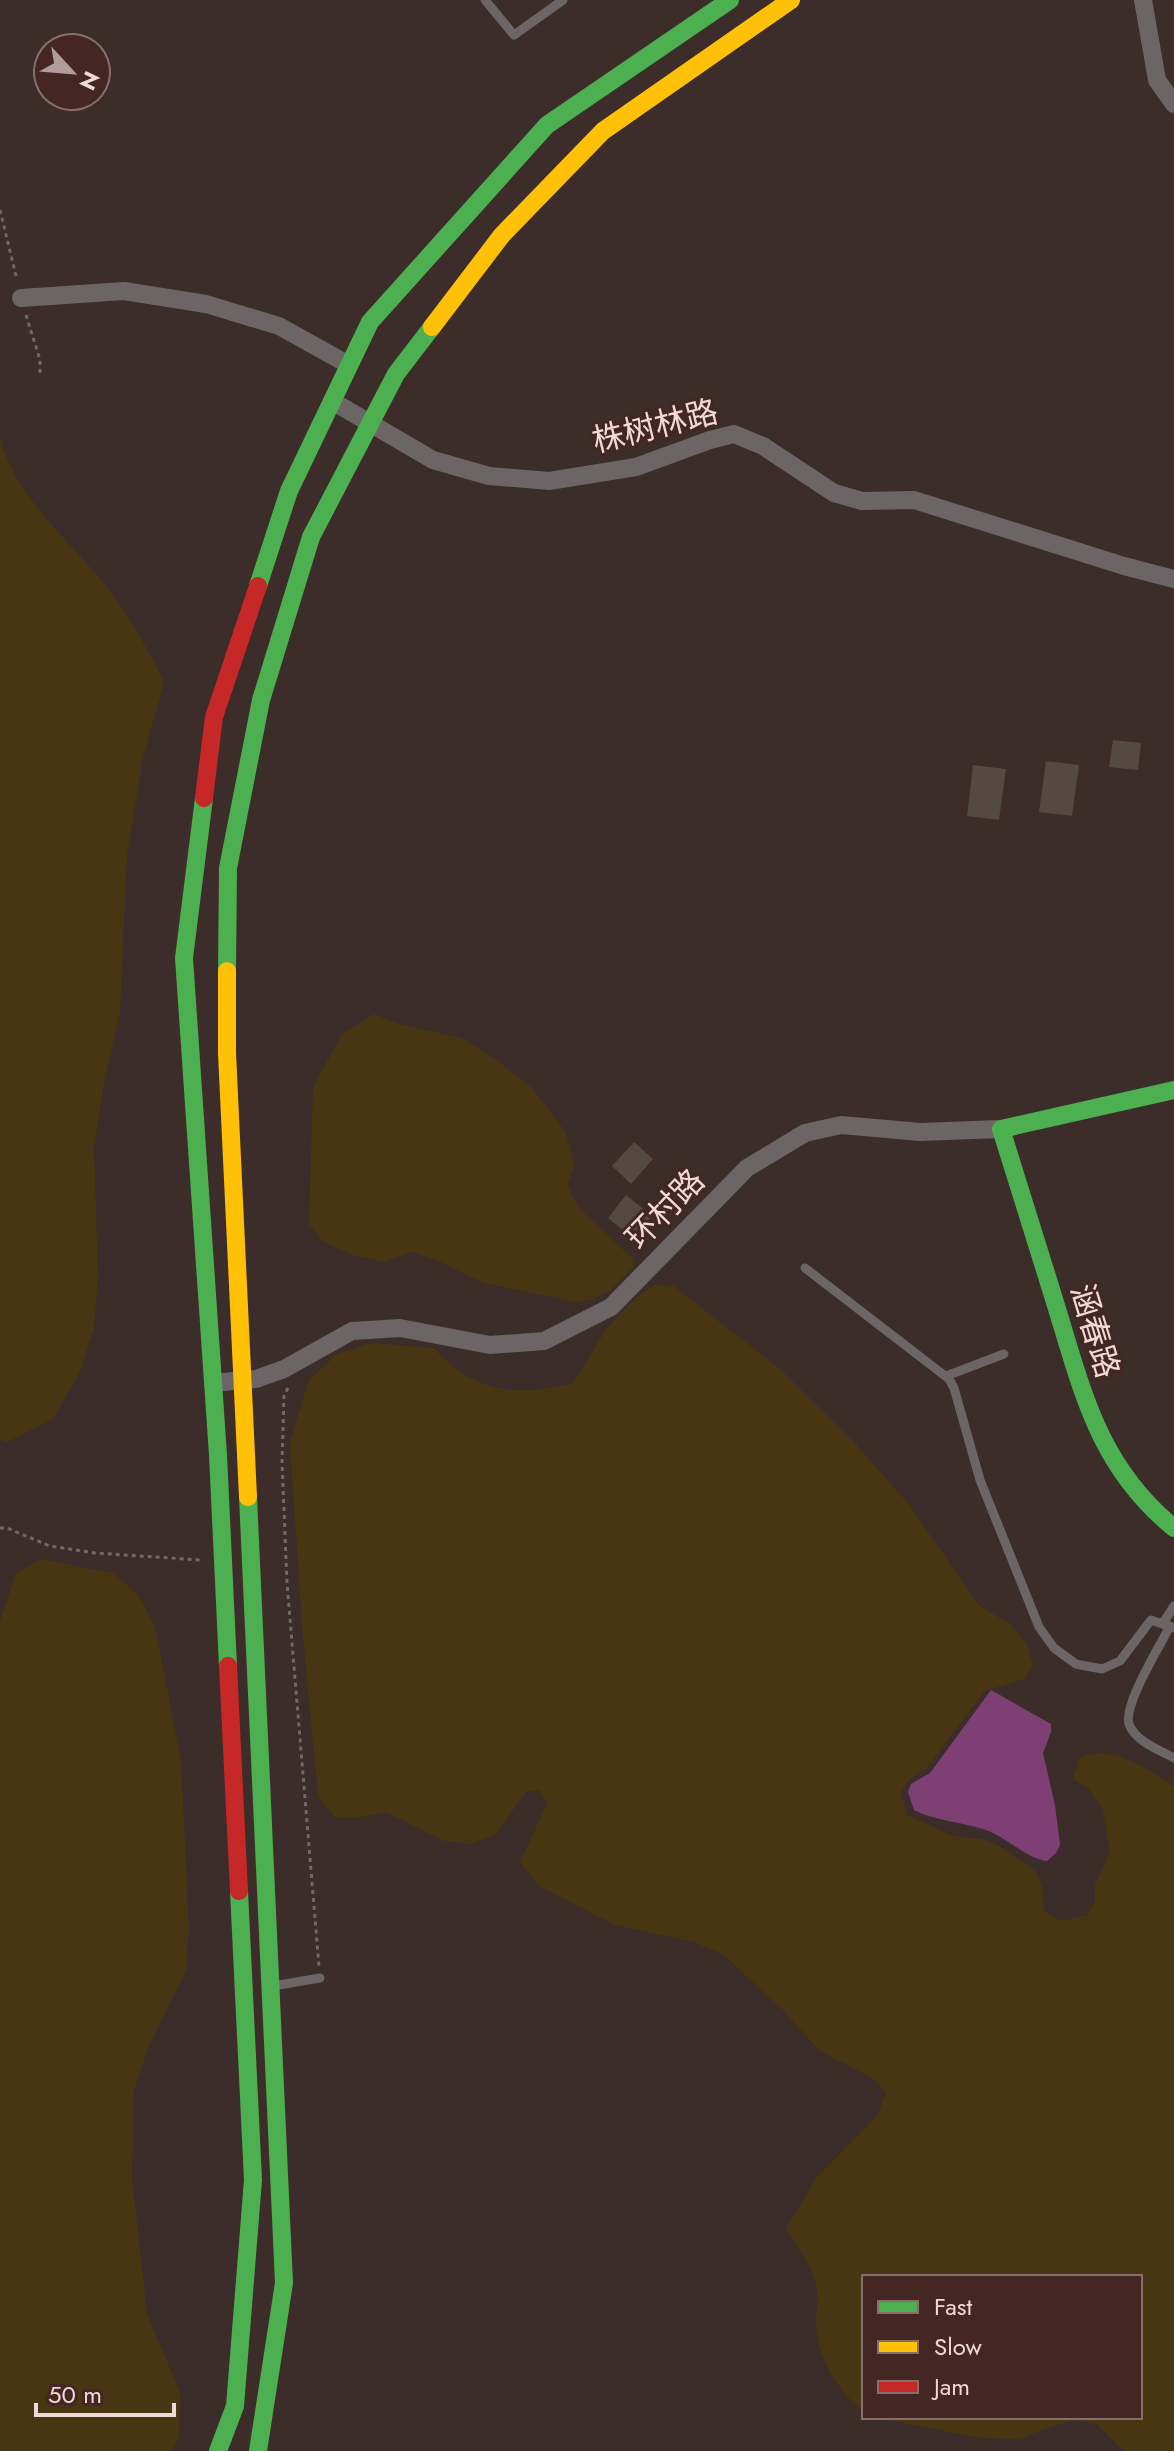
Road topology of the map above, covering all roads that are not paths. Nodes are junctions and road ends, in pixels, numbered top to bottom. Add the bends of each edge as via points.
1 (485, 0) edge
2 (563, 0) edge
3 (730, 0) edge
4 (791, 0) edge
5 (1143, 0) edge
6 (1174, 104) edge
7 (21, 298) dead end
8 (349, 365) junction
9 (332, 401) junction
10 (370, 422) junction
11 (1174, 579) edge
12 (1174, 1090) edge
13 (1001, 1129) junction
14 (805, 1268) dead end
15 (1004, 1354) dead end
16 (946, 1376) junction
17 (242, 1381) junction
18 (213, 1383) junction
19 (1174, 1528) edge
20 (1174, 1606) edge
21 (1169, 1626) edge
22 (1174, 1758) edge
23 (320, 1978) road end
24 (270, 1986) junction
25 (218, 2451) edge
26 (258, 2451) edge

1 - 2 lane via 514,35
3 - 8 main road via 547,125 370,322
4 - 10 main road via 603,131 502,235 396,374
5 - 6 street via 1157,80
7 - 8 street via 124,291 206,304 279,326
8 - 9 main road
9 - 10 street, 株树林路
9 - 18 main road via 289,491 214,717 184,958
10 - 11 street, 株树林路 via 433,460 489,476 549,481 636,467 734,434 763,446 834,493 862,501 914,500
10 - 17 main road via 311,537 261,700 228,868 227,1053
12 - 13 main road, 环村路
13 - 17 street, 环村路 via 920,1132 841,1125 805,1133 747,1168 611,1307 544,1341 490,1345 400,1328 352,1331 284,1369
13 - 19 main road, 涵春路 via 1090,1416 1136,1494
14 - 16 lane
15 - 16 lane
16 - 21 lane via 980,1480 1039,1627 1054,1648 1076,1664 1102,1669 1120,1661 1147,1622
17 - 18 street, 环村路
17 - 24 main road
18 - 25 main road via 253,2180 235,2406
20 - 21 lane
21 - 22 lane via 1129,1707 1129,1723 1136,1735
23 - 24 lane
24 - 26 main road via 284,2283

